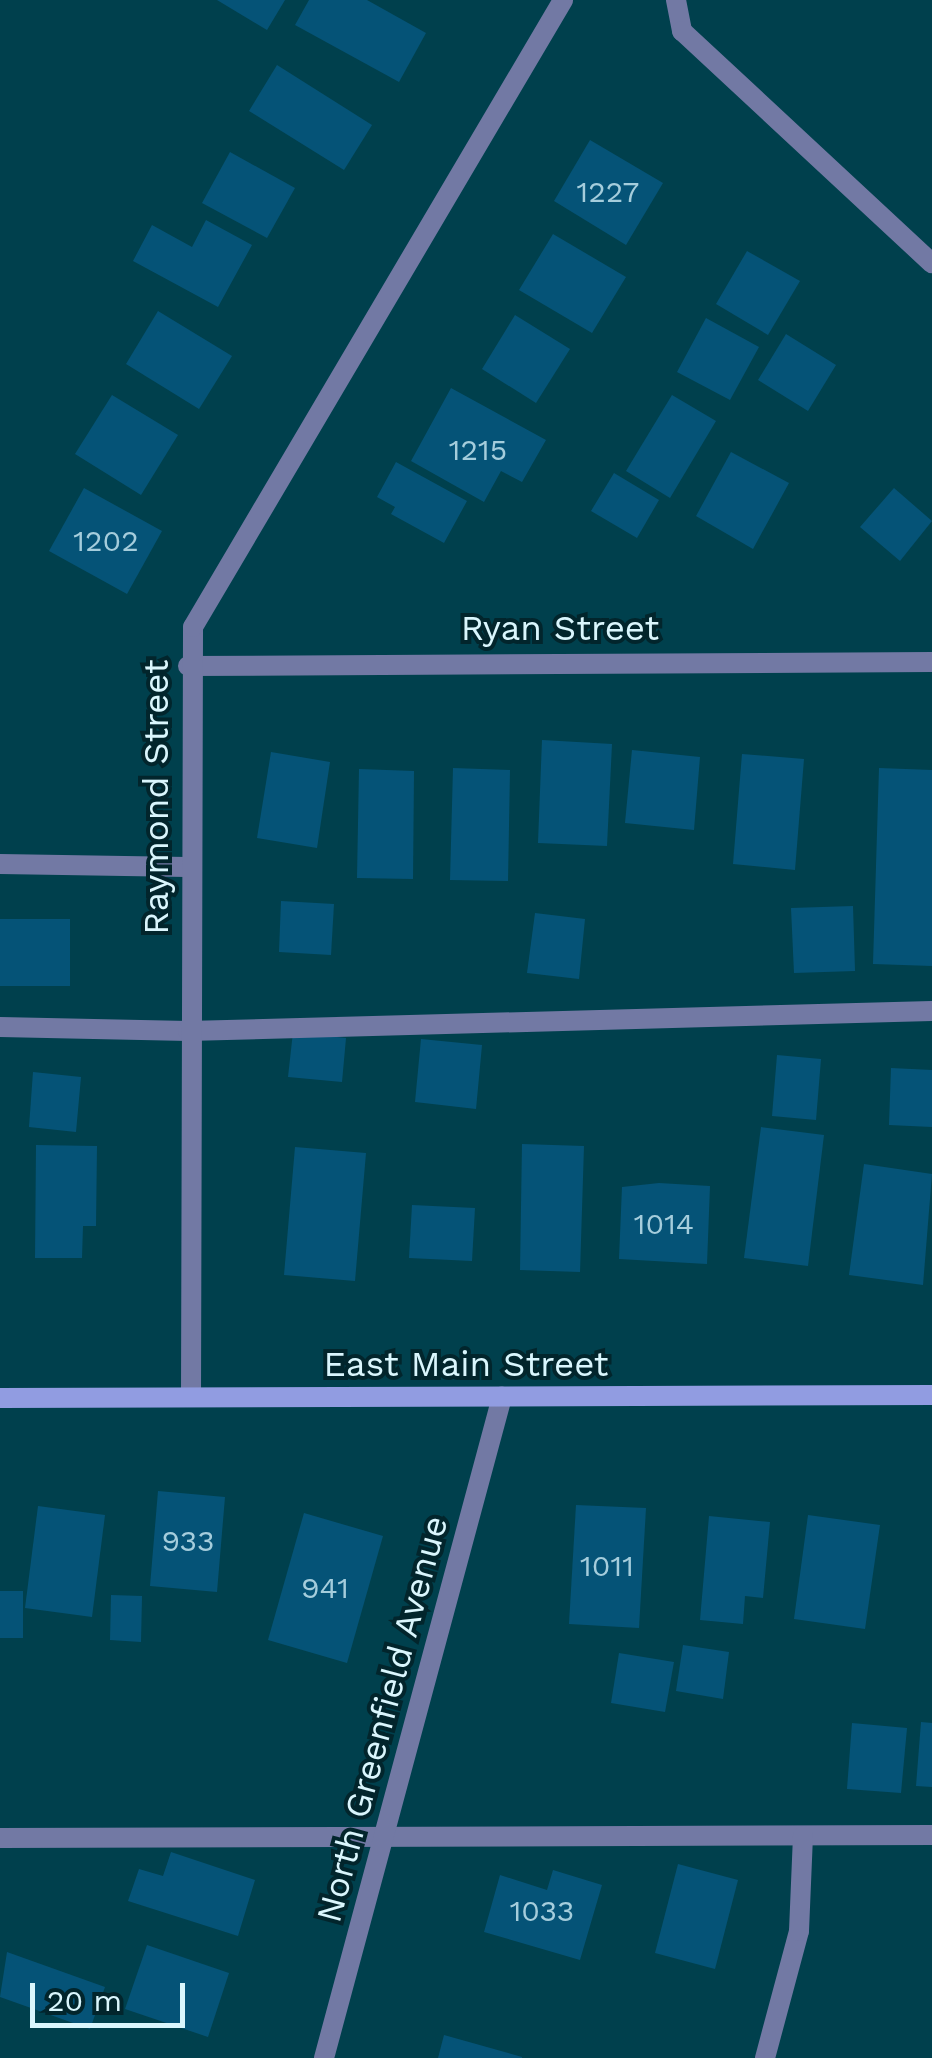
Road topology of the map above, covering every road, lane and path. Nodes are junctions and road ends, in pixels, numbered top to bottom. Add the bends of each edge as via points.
1 (563, 0) edge
2 (676, 0) edge
3 (932, 263) edge
4 (932, 662) edge
5 (188, 666) junction
6 (0, 864) edge
7 (186, 867) junction
8 (932, 1011) edge
9 (0, 1027) edge
10 (188, 1030) junction
11 (932, 1394) edge
12 (191, 1396) junction
13 (502, 1396) junction
14 (0, 1398) edge
15 (803, 1836) junction
16 (932, 1836) edge
17 (385, 1837) junction
18 (0, 1838) edge
19 (324, 2058) edge
20 (764, 2058) edge

1 - 5 street, Raymond Street via 247,526 193,627
2 - 3 street via 682,31
4 - 5 street, Ryan Street
5 - 7 street, Raymond Street
6 - 7 street
7 - 10 street, Raymond Street
8 - 10 street
9 - 10 street
10 - 12 street, Raymond Street
11 - 13 main road, East Main Street
12 - 13 main road, East Main Street
12 - 14 main road, East Main Street
13 - 17 street, North Greenfield Avenue
15 - 16 street
15 - 17 street
15 - 20 street via 799,1931
17 - 18 street
17 - 19 street, North Greenfield Avenue

